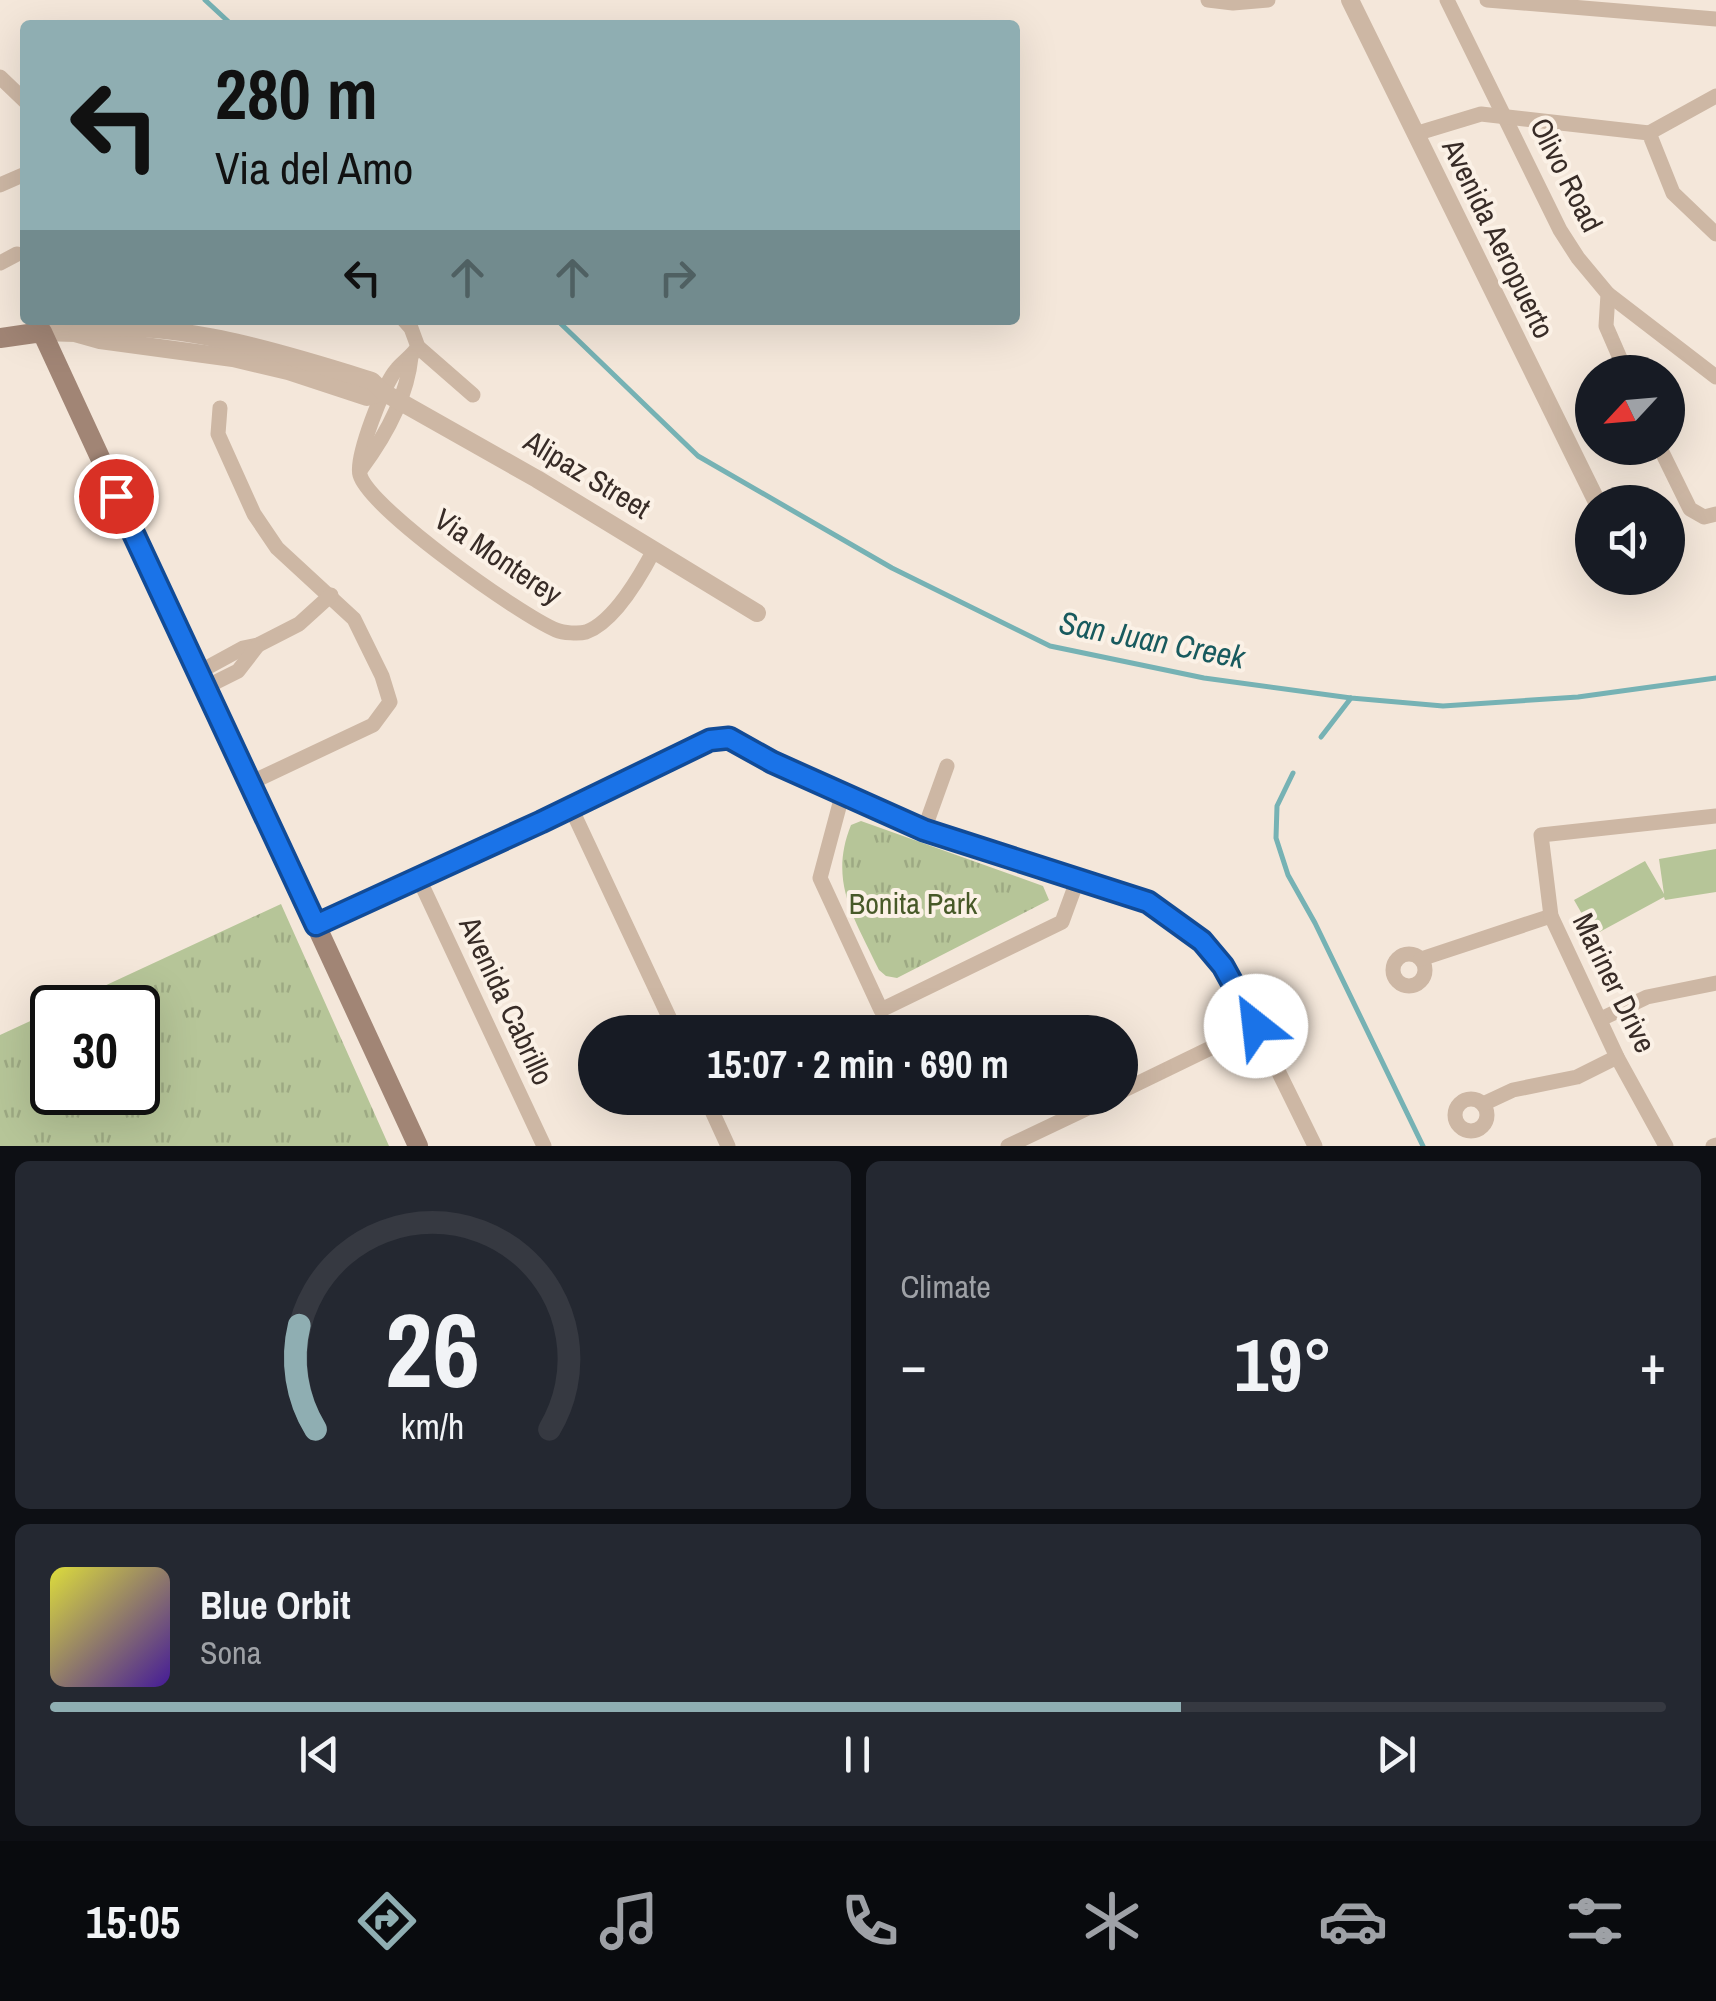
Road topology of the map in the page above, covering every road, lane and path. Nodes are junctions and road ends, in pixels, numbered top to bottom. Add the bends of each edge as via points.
1 (1208, 0) edge
2 (1268, 0) edge
3 (1350, 0) edge
4 (1447, 0) edge
5 (1487, 0) edge
6 (1716, 19) edge
7 (0, 77) edge
8 (20, 96) edge
9 (1716, 96) edge
10 (1504, 116) junction
11 (1649, 133) junction
12 (1415, 134) junction
13 (1716, 234) edge
14 (16, 254) dead end
15 (0, 263) edge
16 (1608, 294) junction
17 (409, 325) edge
18 (160, 326) edge
19 (42, 332) junction
20 (77, 333) junction
21 (0, 338) edge
22 (414, 352) junction
23 (1619, 355) edge
24 (1716, 377) edge
25 (473, 394) dead end
26 (391, 396) junction
27 (220, 408) dead end
28 (1668, 465) edge
29 (1589, 485) edge
30 (1716, 514) edge
31 (654, 550) junction
32 (331, 595) junction
33 (757, 613) dead end
34 (202, 679) junction
35 (947, 766) dead end
36 (250, 784) junction
37 (844, 792) junction
38 (571, 808) junction
39 (1716, 816) edge
40 (924, 830) junction
41 (419, 879) junction
42 (1078, 881) junction
43 (1550, 916) junction
44 (316, 925) junction
45 (1421, 959) dead end
46 (1716, 983) edge
47 (668, 1015) edge
48 (1601, 1019) junction
49 (1256, 1026) junction
50 (1618, 1057) junction
51 (1138, 1083) edge
52 (1483, 1104) dead end
53 (714, 1115) edge
54 (1073, 1115) edge
55 (418, 1146) edge
56 (544, 1146) edge
57 (728, 1146) edge
58 (1008, 1146) edge
59 (1315, 1146) edge
60 (1666, 1146) edge

1 - 2 street
3 - 12 street, Avenida Aeropuerto
4 - 10 street, Olivo Road
5 - 6 street
7 - 8 street
9 - 11 street
10 - 11 street
10 - 12 street via 1481,114
10 - 16 street, Olivo Road via 1560,230
11 - 13 street via 1673,193
12 - 29 street, Avenida Aeropuerto
14 - 15 street
16 - 23 street via 1606,326
16 - 24 street, Olivo Road
17 - 22 street
18 - 20 street, Alipaz Street
18 - 26 street, Alipaz Street via 277,351 372,382
19 - 20 street, Alipaz Street
19 - 21 main road, Alipaz Street
19 - 34 main road
20 - 26 street, Alipaz Street via 234,358 367,397
22 - 25 street
22 - 26 street, Via Monterey via 396,370
26 - 31 street, Alipaz Street
26 - 31 street, Via Monterey via 364,437 358,472 368,491 486,588 559,632 586,632 611,614
27 - 32 street via 218,434 254,514 277,548
28 - 30 street via 1696,515
31 - 33 street, Alipaz Street
32 - 34 street via 299,624 243,648
32 - 36 street via 354,619 390,702 373,724
34 - 36 main road
35 - 40 street
36 - 44 main road
37 - 38 street via 729,738 710,740
37 - 40 street
37 - 42 street via 820,878 881,1010 1062,922
38 - 41 street
38 - 47 street
39 - 43 street, Mariner Drive via 1541,835
40 - 42 street
41 - 44 street
41 - 56 street, Avenida Cabrillo
42 - 49 street via 1148,902 1202,941
43 - 45 street
43 - 48 street, Mariner Drive
44 - 55 main road
46 - 48 street via 1648,996
48 - 50 street, Mariner Drive
49 - 51 street
49 - 59 street
50 - 52 street via 1577,1077 1513,1090
50 - 60 street, Mariner Drive
53 - 57 street
54 - 58 street

